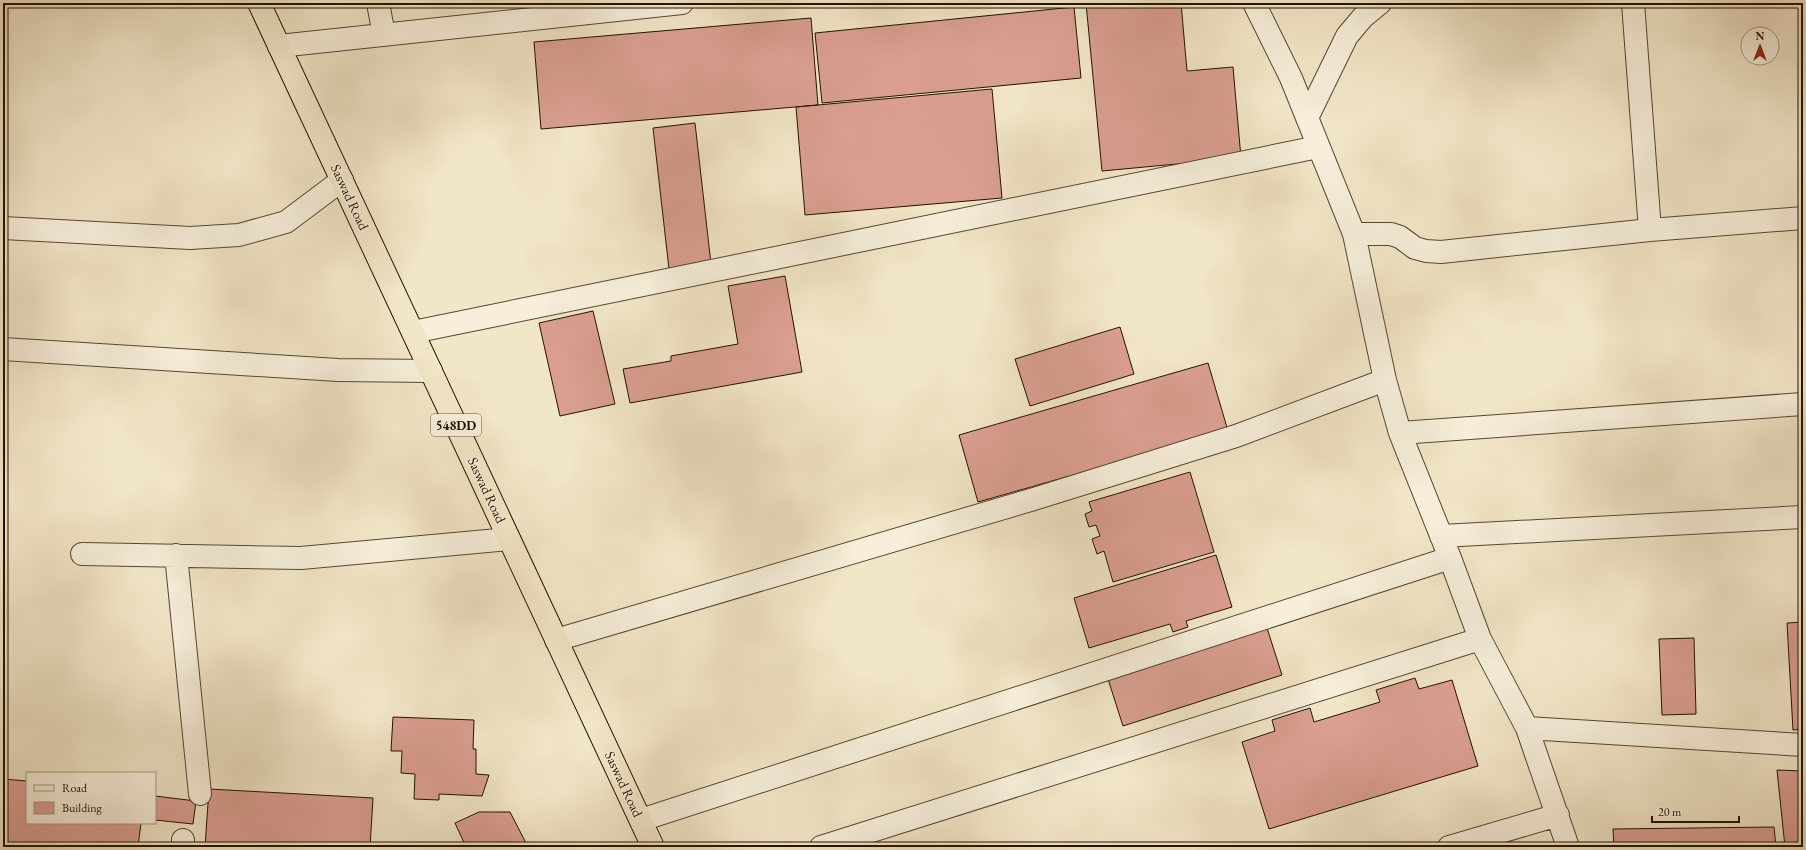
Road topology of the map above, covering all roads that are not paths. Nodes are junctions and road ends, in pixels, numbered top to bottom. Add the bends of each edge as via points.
1 (259, 3) edge
2 (378, 3) edge
3 (682, 3) edge
4 (1254, 3) edge
5 (1380, 3) edge
6 (1633, 3) edge
7 (384, 35) junction
8 (279, 46) junction
9 (1307, 118) junction
10 (1318, 147) junction
11 (342, 180) junction
12 (1803, 218) edge
13 (3, 228) edge
14 (1650, 230) junction
15 (1354, 234) junction
16 (413, 332) junction
17 (3, 349) edge
18 (431, 371) junction
19 (1385, 380) junction
20 (1803, 404) edge
21 (1400, 433) junction
22 (1803, 517) edge
23 (1442, 536) junction
24 (509, 539) junction
25 (82, 554) dead end
26 (176, 556) junction
27 (1450, 558) junction
28 (1480, 639) junction
29 (556, 640) junction
30 (1527, 728) junction
31 (1803, 745) edge
32 (200, 794) dead end
33 (1558, 815) junction
34 (641, 820) junction
35 (653, 847) edge
36 (821, 847) edge
37 (1449, 847) edge
38 (1568, 847) edge

1 - 8 highway, Saswad Road / 548DD
2 - 7 street
3 - 7 street
4 - 9 street via 1291,78
5 - 9 street via 1363,17 1347,36
6 - 14 street
7 - 8 street
8 - 11 highway, Saswad Road / 548DD
9 - 10 street
10 - 15 street
10 - 16 street
11 - 13 street via 286,222 239,236 190,238
11 - 16 highway, Saswad Road / 548DD
12 - 14 street
14 - 15 street via 1441,252 1415,248 1391,234
15 - 19 street
16 - 18 highway, Saswad Road / 548DD
17 - 18 street via 338,370
18 - 24 highway, Saswad Road / 548DD
19 - 21 street
19 - 29 street via 1236,436 1026,502
20 - 21 street
21 - 23 street
22 - 23 street
23 - 27 street
24 - 26 street via 301,558
24 - 29 highway, Saswad Road / 548DD
25 - 26 street
26 - 32 street
27 - 28 street
27 - 34 street
28 - 30 street
28 - 36 street
29 - 34 highway, Saswad Road / 548DD
30 - 31 street
30 - 33 street
33 - 37 street
33 - 38 street
34 - 35 highway, Saswad Road / 548DD

